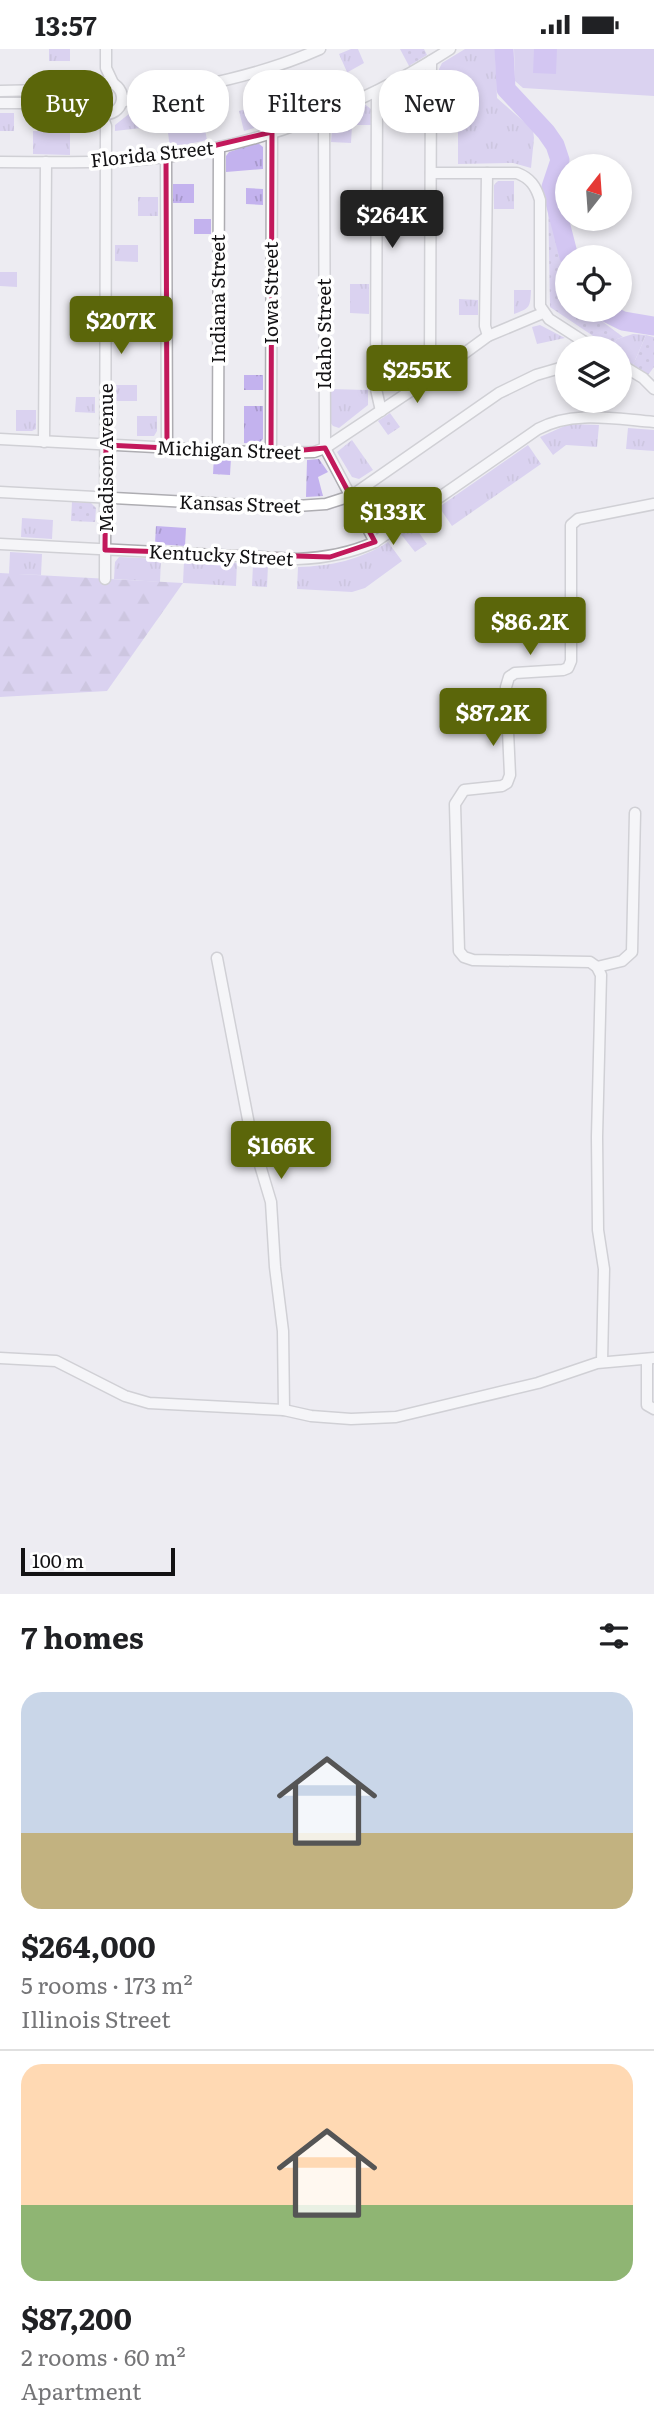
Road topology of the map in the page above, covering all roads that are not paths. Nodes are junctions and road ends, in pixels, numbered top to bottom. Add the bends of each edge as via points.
1 (106, 49) edge
2 (320, 49) edge
3 (450, 49) edge
4 (431, 61) junction
5 (106, 68) edge
6 (113, 83) edge
7 (21, 90) edge
8 (0, 91) edge
9 (377, 91) junction
10 (365, 96) edge
11 (122, 97) junction
12 (0, 103) edge
13 (21, 103) edge
14 (113, 106) edge
15 (106, 133) edge
16 (268, 133) edge
17 (272, 133) edge
18 (324, 133) edge
19 (219, 147) junction
20 (166, 157) junction
21 (0, 162) edge
22 (46, 162) junction
23 (106, 162) junction
24 (431, 173) junction
25 (487, 173) junction
26 (543, 313) junction
27 (488, 335) junction
28 (577, 336) edge
29 (555, 369) edge
30 (632, 371) edge
31 (436, 374) junction
32 (654, 389) edge
33 (381, 411) junction
34 (654, 422) edge
35 (0, 439) edge
36 (44, 442) junction
37 (106, 445) junction
38 (167, 448) junction
39 (325, 448) junction
40 (218, 450) junction
41 (271, 453) junction
42 (0, 492) edge
43 (351, 496) junction
44 (106, 498) junction
45 (654, 504) edge
46 (375, 542) junction
47 (0, 544) edge
48 (105, 549) junction
49 (105, 579) dead end
50 (635, 813) dead end
51 (217, 958) dead end
52 (597, 967) junction
53 (0, 1358) edge
54 (650, 1359) edge
55 (602, 1362) junction
56 (654, 1409) edge
57 (284, 1410) junction

1 - 5 street
2 - 11 street via 237,77
3 - 4 street, Florida Street
4 - 9 street, Florida Street
4 - 24 street
6 - 11 street
7 - 8 street
9 - 10 street, Florida Street
9 - 33 street via 376,389
11 - 14 street
12 - 13 street
15 - 23 street, Madison Avenue
16 - 19 street, Florida Street
17 - 41 street, Iowa Street
18 - 39 street, Idaho Street
19 - 20 street, Florida Street
19 - 40 street, Indiana Street
20 - 23 street, Florida Street
20 - 38 street
21 - 22 street, Florida Street
22 - 23 street, Florida Street
22 - 36 street
23 - 37 street, Madison Avenue
24 - 25 street
24 - 31 street via 430,362
25 - 26 street via 526,176 537,191
25 - 27 street
26 - 27 street, Michigan Street
26 - 28 street
27 - 31 street, Michigan Street
29 - 43 street, Kansas Street via 499,393
30 - 32 street
31 - 33 street, Michigan Street
33 - 39 street, Michigan Street
34 - 46 street, Kentucky Street via 586,417 551,422
35 - 36 street, Michigan Street
36 - 37 street, Michigan Street
37 - 38 street, Michigan Street
37 - 44 street, Madison Avenue
38 - 40 street, Michigan Street
39 - 41 street, Michigan Street
39 - 43 street, Idaho Street
40 - 41 street, Michigan Street
42 - 44 street, Kansas Street
43 - 44 street, Kansas Street via 326,504 282,507
43 - 46 street, Idaho Street
44 - 48 street, Madison Avenue
45 - 52 street via 578,519 571,525 571,661 563,670 509,677 507,783 464,790 455,804 459,951 464,957
46 - 48 street, Kentucky Street via 316,559
47 - 48 street, Kentucky Street
48 - 49 street, Madison Avenue
50 - 52 street via 632,952 622,961
51 - 57 street via 251,1135 271,1202 283,1331
52 - 55 street via 601,975 597,1137 598,1230 604,1269
53 - 57 street via 56,1361 149,1403
54 - 55 street
54 - 56 street via 647,1405
55 - 57 street via 538,1383 396,1417 351,1419

